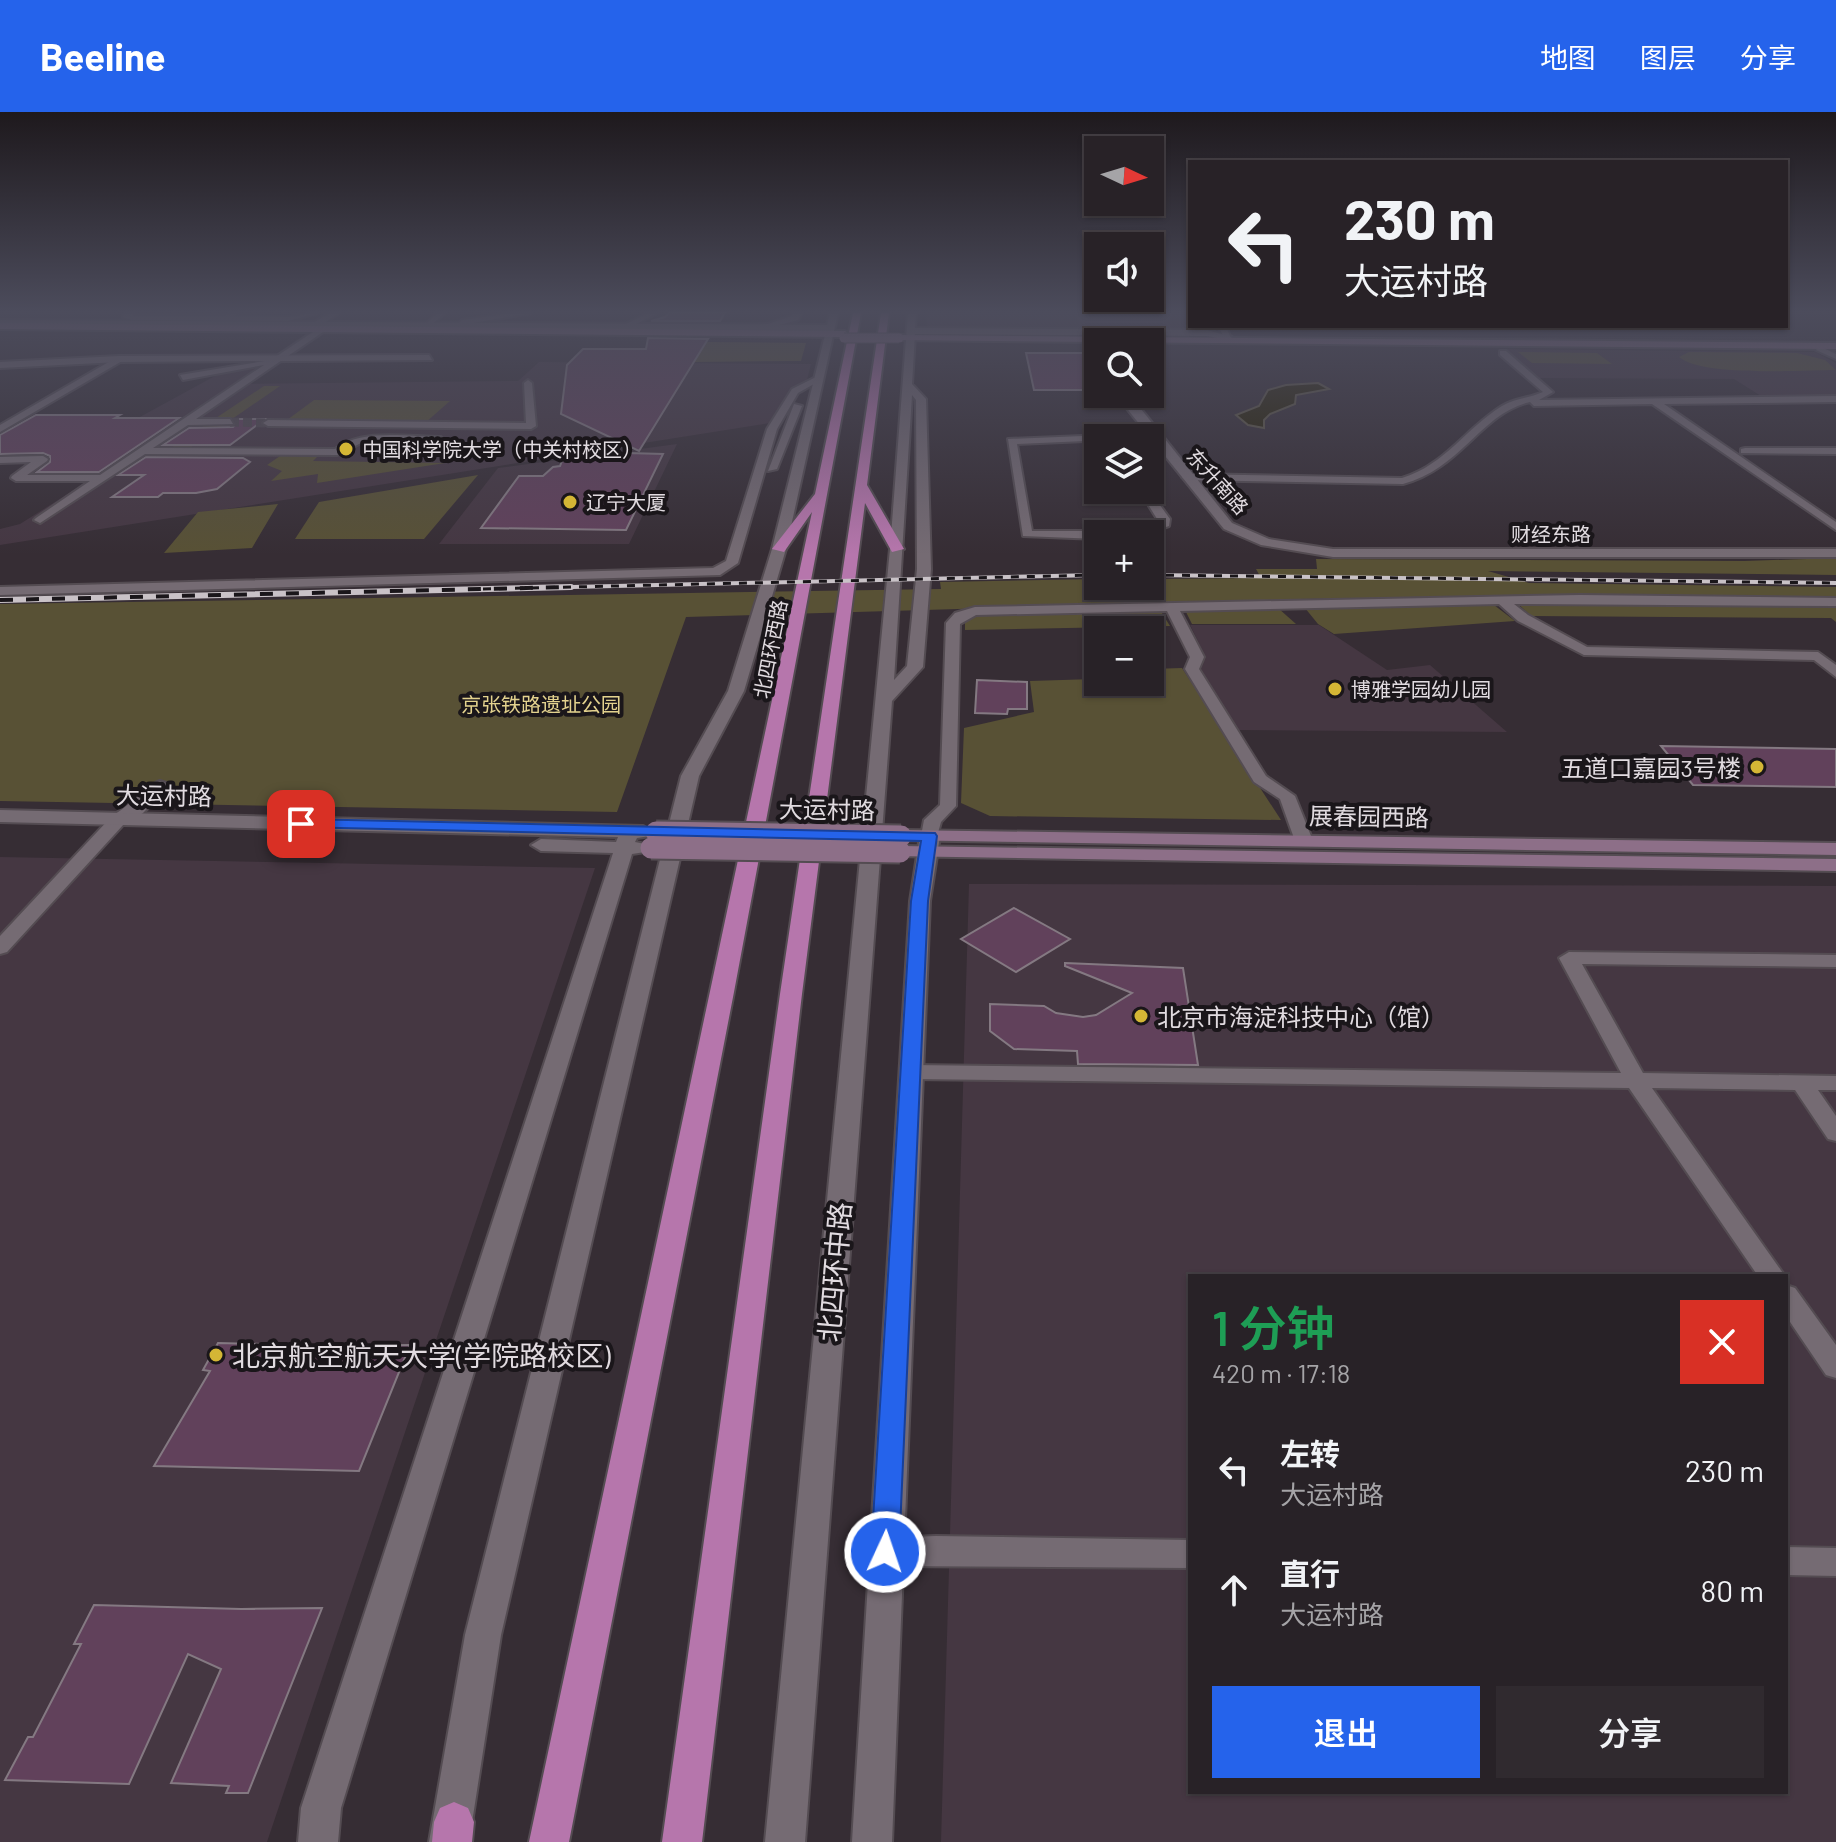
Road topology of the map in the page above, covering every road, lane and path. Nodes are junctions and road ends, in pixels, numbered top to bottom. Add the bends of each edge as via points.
1 (60, 394) edge
2 (227, 394) edge
3 (529, 394) edge
4 (806, 394) edge
5 (814, 394) edge
6 (840, 394) edge
7 (873, 394) edge
8 (905, 394) edge
9 (916, 394) edge
10 (1544, 394) edge
11 (1836, 399) edge
12 (1653, 401) junction
13 (1514, 404) junction
14 (185, 422) junction
15 (230, 422) tunnel mouth
16 (268, 423) tunnel mouth
17 (0, 429) edge
18 (1084, 438) edge
19 (441, 440) dead end
20 (1164, 449) edge
21 (142, 451) junction
22 (1745, 451) dead end
23 (1836, 451) edge
24 (0, 460) edge
25 (1187, 477) junction
26 (103, 478) junction
27 (860, 483) junction
28 (821, 489) junction
29 (1154, 504) edge
30 (40, 520) dead end
31 (1836, 527) edge
32 (1266, 542) joint
33 (779, 549) junction
34 (897, 549) junction
35 (1836, 553) edge
36 (0, 591) edge
37 (1501, 600) junction
38 (1836, 602) edge
39 (1171, 606) junction
40 (1836, 673) edge
41 (882, 702) junction
42 (160, 786) dead end
43 (0, 816) edge
44 (118, 820) junction
45 (640, 840) junction
46 (1304, 841) junction
47 (914, 844) junction
48 (1836, 849) edge
49 (1836, 865) edge
50 (0, 948) edge
51 (1836, 961) edge
52 (911, 1072) junction
53 (1636, 1081) junction
54 (1801, 1082) junction
55 (1836, 1083) edge
56 (1836, 1133) edge
57 (1771, 1274) edge
58 (1788, 1298) edge
59 (1836, 1367) edge
60 (885, 1552) junction
61 (1188, 1554) edge
62 (1788, 1561) edge
63 (1836, 1562) edge
64 (451, 1835) edge
65 (318, 1842) edge
66 (549, 1842) edge
67 (682, 1842) edge
68 (785, 1842) edge
69 (872, 1842) edge

1 - 17 street
2 - 14 street
3 - 16 street via 531,426
4 - 36 street via 732,563 716,572
5 - 33 street, 北四环西路
6 - 28 highway, 北四环西路
7 - 27 highway
8 - 34 street
9 - 41 street via 921,399 924,569 915,667
10 - 13 street
11 - 12 street
12 - 13 street
12 - 31 street
13 - 25 street via 1435,471 1417,478
14 - 15 street
14 - 21 street
18 - 29 street via 1012,441 1027,534 1139,533 1165,524
19 - 21 street via 361,440 337,452
20 - 25 street, 东升南路
21 - 26 street
22 - 23 street
24 - 26 street via 43,459 12,480
25 - 32 street, 东升南路 via 1228,526
26 - 30 street
27 - 34 highway
27 - 67 highway
28 - 33 highway
28 - 66 highway, 北四环西路
32 - 35 street, 财经东路 via 1333,553
33 - 64 street, 北四环西路 via 736,691 690,776 483,1635
34 - 41 street
37 - 38 street
37 - 39 street
37 - 40 street via 1584,651 1818,656
39 - 46 street via 1197,657 1192,669 1260,779 1287,796
39 - 47 street via 975,611 960,616 953,623 948,806
41 - 68 street, 北四环中路
42 - 44 street
43 - 44 street, 大运村路
44 - 45 street, 大运村路 via 327,825 347,837
44 - 50 street
45 - 47 main road, bridge
45 - 65 street via 474,1330 321,1808
46 - 47 main road, 展春园西路
46 - 48 main road, 展春园西路
47 - 49 main road, 展春园西路
47 - 52 street via 920,901
51 - 53 street via 1569,958
52 - 53 street
52 - 60 street
53 - 54 street
53 - 57 street
54 - 55 street
54 - 56 street
58 - 59 street
60 - 61 street
60 - 69 street
62 - 63 street

